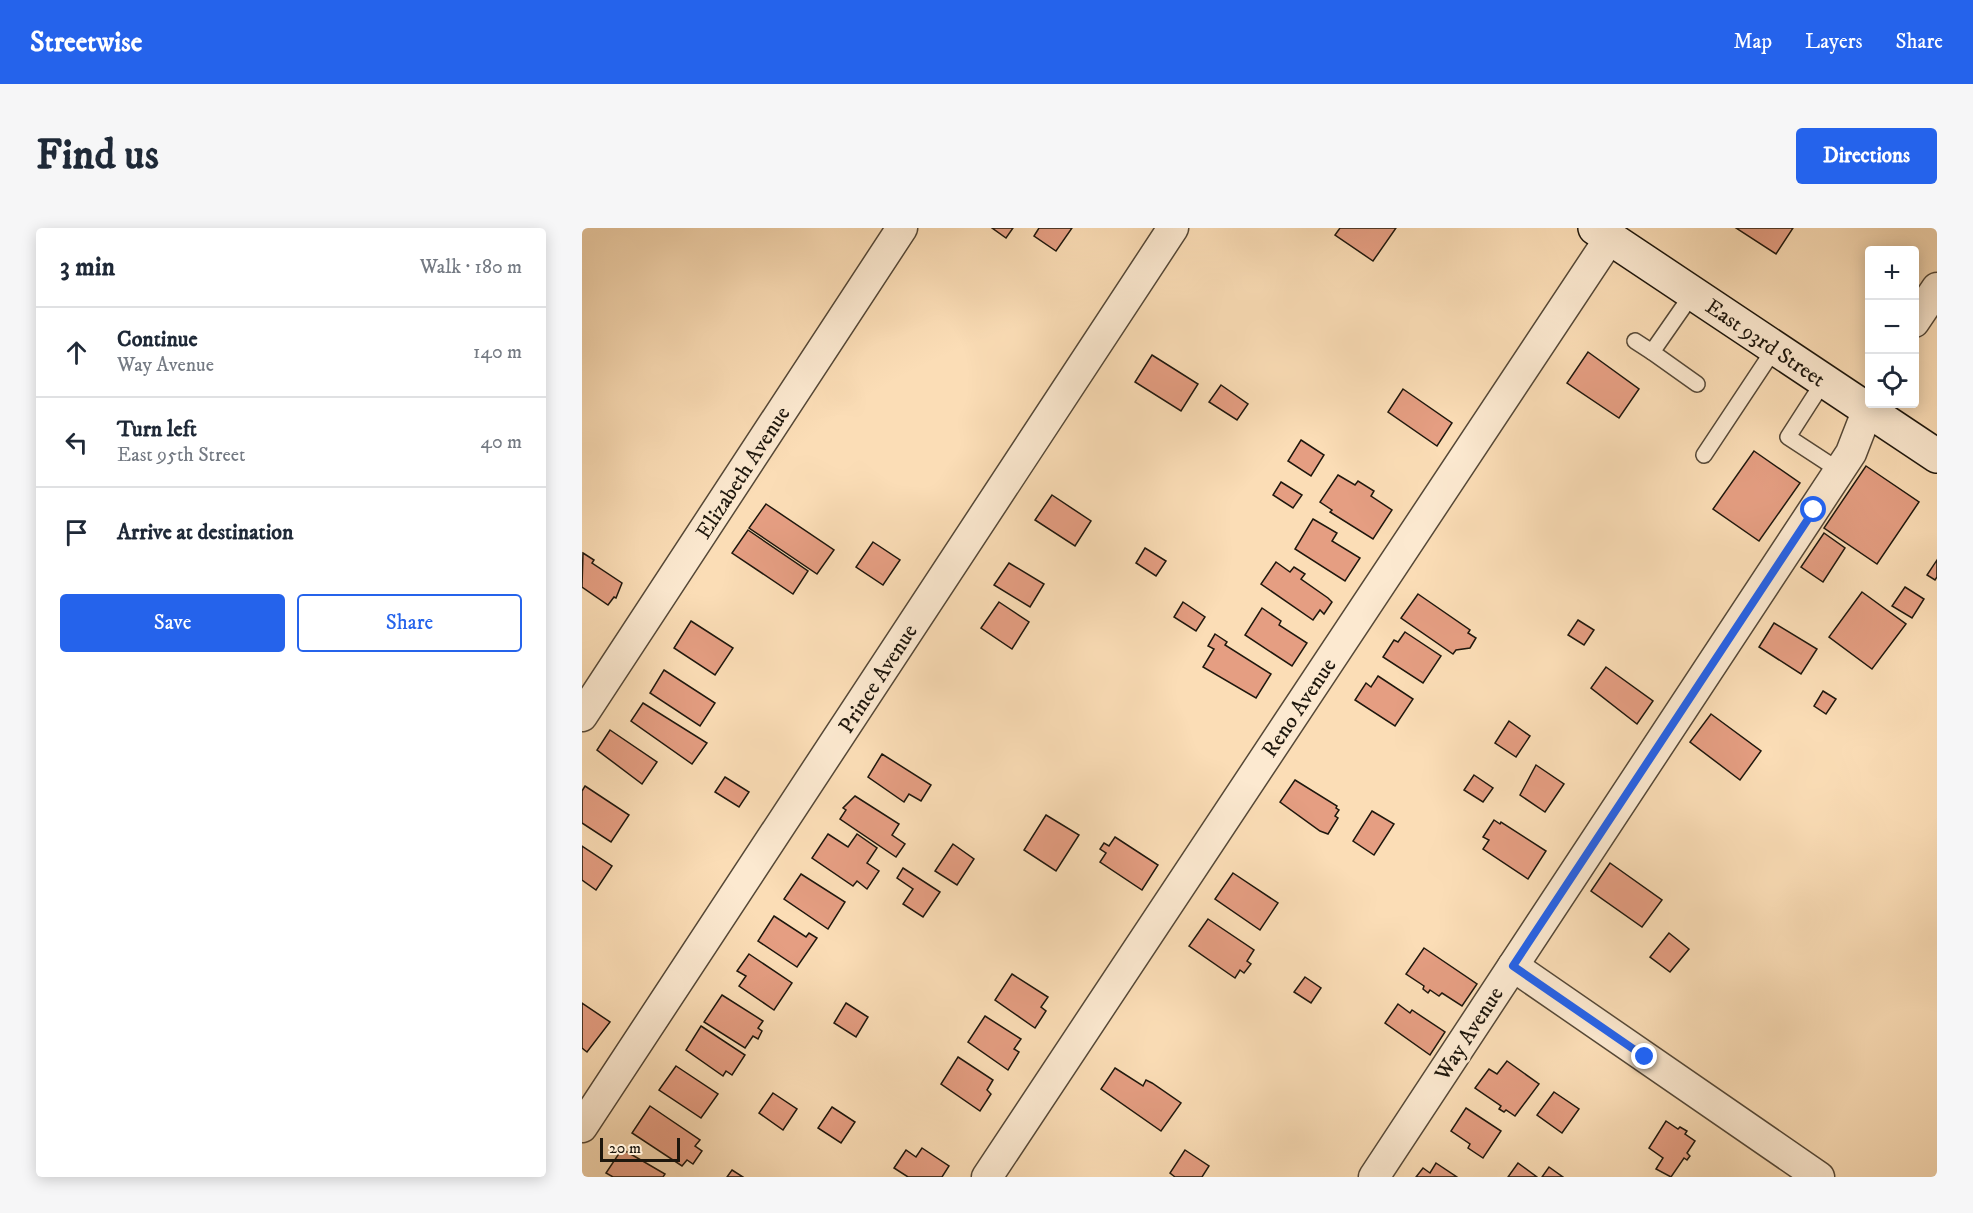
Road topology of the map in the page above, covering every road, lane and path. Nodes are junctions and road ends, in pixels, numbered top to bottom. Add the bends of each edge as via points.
1 (902, 228) edge
2 (1173, 228) edge
3 (1602, 233) edge
4 (1937, 288) edge
5 (1693, 293) junction
6 (1919, 315) edge
7 (1635, 341) dead end
8 (1775, 348) junction
9 (1652, 352) junction
10 (1824, 381) junction
11 (1697, 384) dead end
12 (1865, 404) edge
13 (1867, 408) edge
14 (1871, 408) edge
15 (1704, 455) dead end
16 (1937, 456) edge
17 (1840, 471) junction
18 (582, 716) edge
19 (1513, 966) junction
20 (582, 1128) edge
21 (987, 1177) edge
22 (1374, 1177) edge
23 (1819, 1177) edge

1 - 18 street, Elizabeth Avenue
2 - 20 street, Prince Avenue
3 - 5 main road, East 93rd Street
3 - 21 street, Reno Avenue
4 - 6 street
5 - 8 main road, East 93rd Street
5 - 9 lane
7 - 9 lane
8 - 10 main road, East 93rd Street
8 - 15 lane
9 - 11 lane
10 - 12 main road, East 93rd Street
10 - 17 lane via 1788,437
13 - 17 street, Way Avenue
14 - 16 main road, East 93rd Street
17 - 19 street, Way Avenue
19 - 22 street, Way Avenue
19 - 23 street

